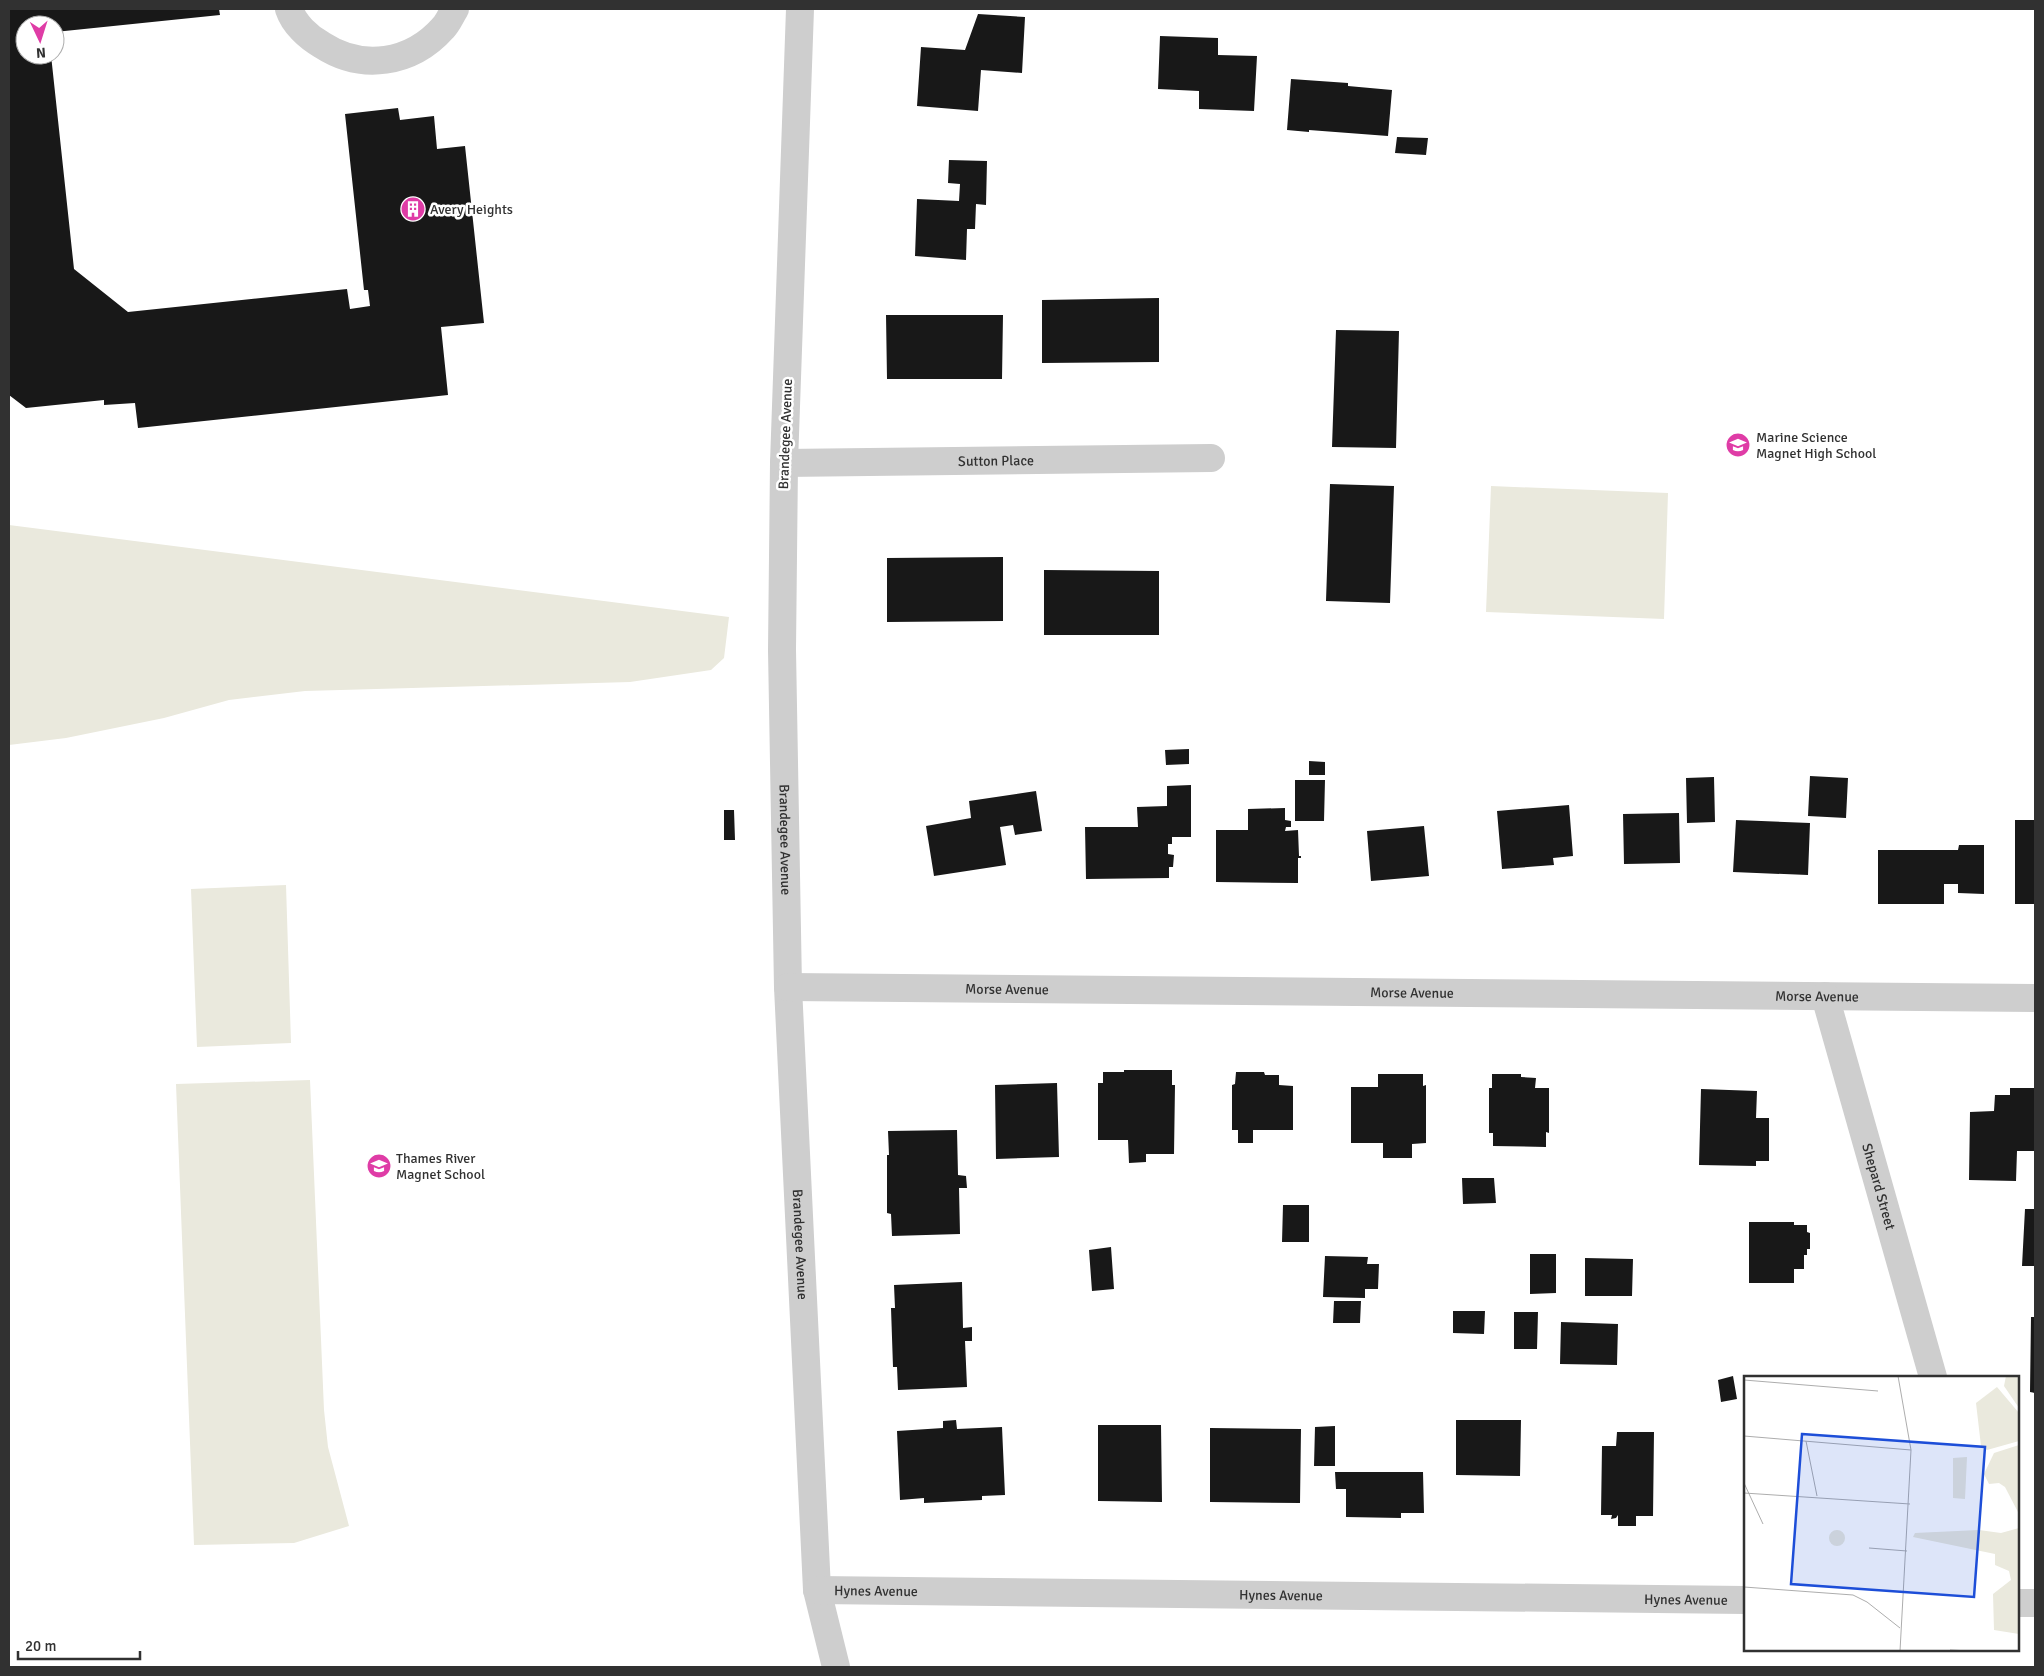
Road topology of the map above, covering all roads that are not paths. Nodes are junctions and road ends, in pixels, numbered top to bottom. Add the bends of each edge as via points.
1 (289, 9) edge
2 (455, 9) edge
3 (800, 9) edge
4 (1211, 458) dead end
5 (784, 463) junction
6 (788, 987) junction
7 (1825, 996) junction
8 (2035, 998) edge
9 (1933, 1376) edge
10 (817, 1590) junction
11 (1744, 1600) edge
12 (2019, 1603) edge
13 (2035, 1603) edge
14 (836, 1667) edge

1 - 2 street via 310,38 335,54 364,61 394,59 422,48 444,28
3 - 5 street, Brandegee Avenue
4 - 5 street, Sutton Place
5 - 6 street, Brandegee Avenue via 782,650
6 - 7 street, Morse Avenue
6 - 10 street, Brandegee Avenue
7 - 8 street, Morse Avenue
7 - 9 street, Shepard Street
10 - 11 street, Hynes Avenue
10 - 14 street, Brandegee Avenue
12 - 13 street

